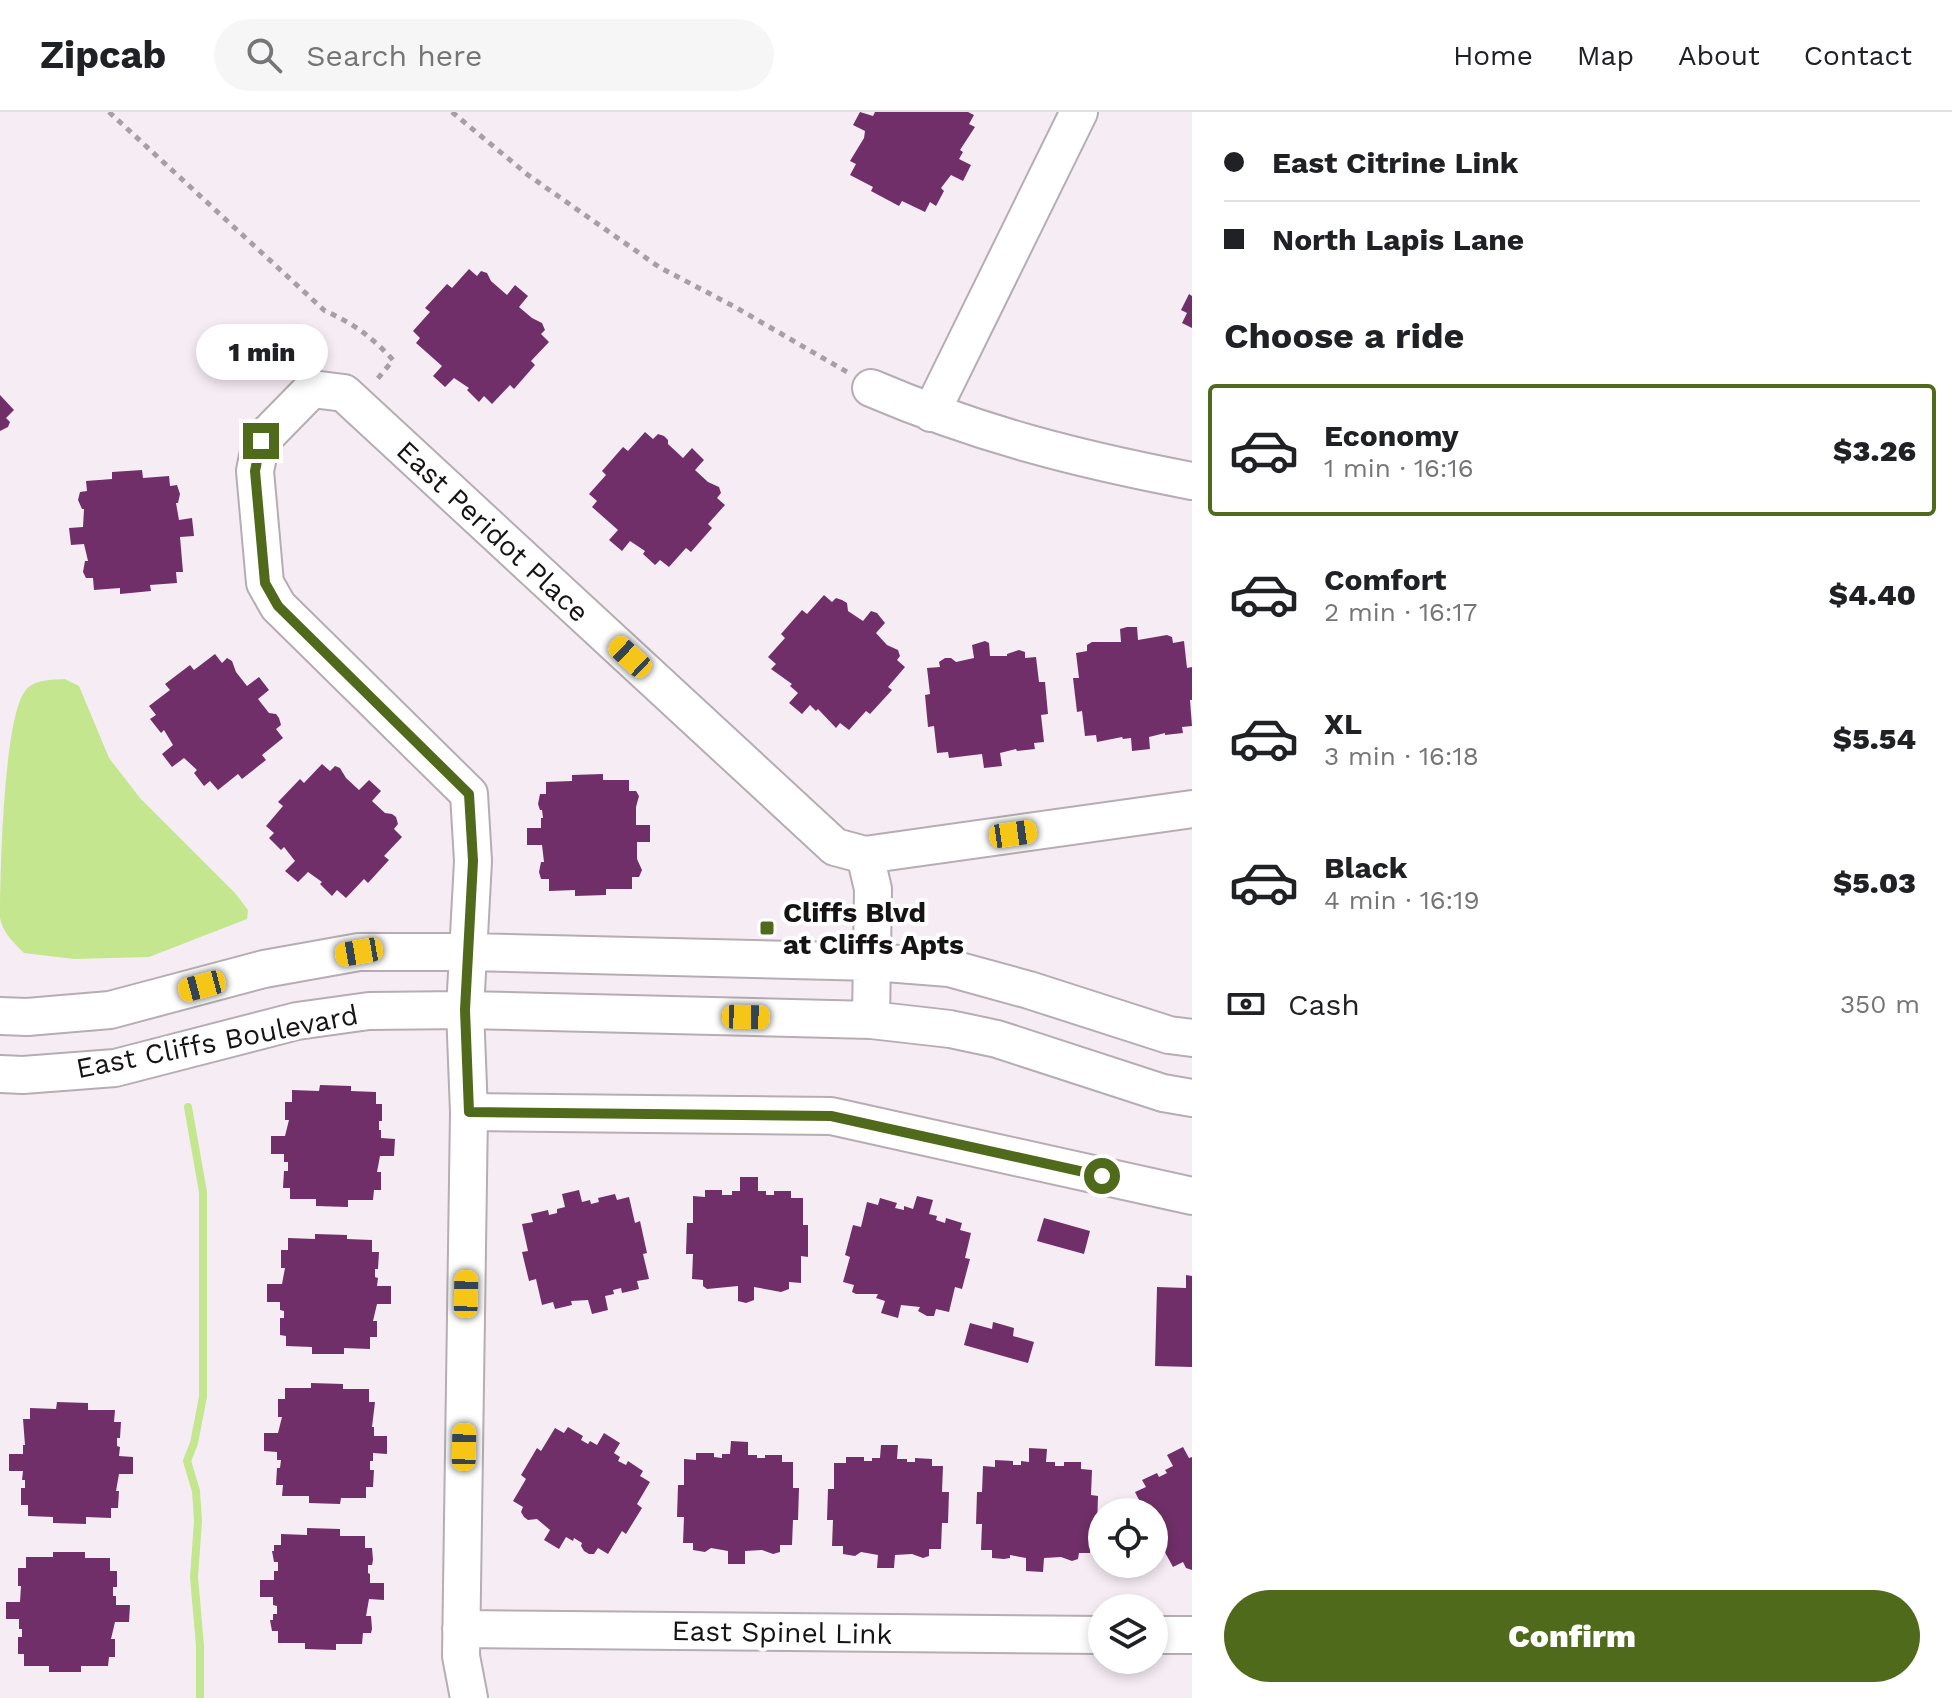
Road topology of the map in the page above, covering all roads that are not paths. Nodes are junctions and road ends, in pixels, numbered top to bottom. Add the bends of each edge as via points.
1 (1079, 112) edge
2 (871, 388) road end
3 (931, 413) junction
4 (1192, 481) edge
5 (1192, 809) edge
6 (865, 855) junction
7 (467, 952) junction
8 (873, 962) junction
9 (465, 1010) junction
10 (0, 1016) edge
11 (44, 1016) junction
12 (871, 1020) junction
13 (1192, 1038) edge
14 (47, 1073) junction
15 (0, 1074) edge
16 (1192, 1098) edge
17 (469, 1112) junction
18 (1192, 1196) edge
19 (461, 1629) junction
20 (1088, 1635) edge
21 (1168, 1635) edge
22 (1192, 1635) edge
23 (469, 1698) edge

1 - 3 street
2 - 3 street
3 - 4 street via 1042,449
5 - 6 street, East Peridot Place
6 - 7 street, East Peridot Place via 835,847 350,398 312,389 261,441 255,471 265,583 278,606 469,794 473,861
6 - 8 street via 873,889
7 - 8 street, East Cliffs Boulevard
7 - 9 street
7 - 11 street, East Cliffs Boulevard via 359,952 264,969 110,1010
8 - 12 street
8 - 13 street, East Cliffs Boulevard via 949,968
9 - 12 street, East Cliffs Boulevard
9 - 14 street, East Cliffs Boulevard via 369,1011 312,1019 115,1068
9 - 17 street
10 - 11 street, East Cliffs Boulevard
11 - 14 street
12 - 16 street, East Cliffs Boulevard via 997,1039
14 - 15 street, East Cliffs Boulevard
17 - 18 street via 831,1116
17 - 19 street
19 - 20 street, East Spinel Link
19 - 23 street
21 - 22 street

